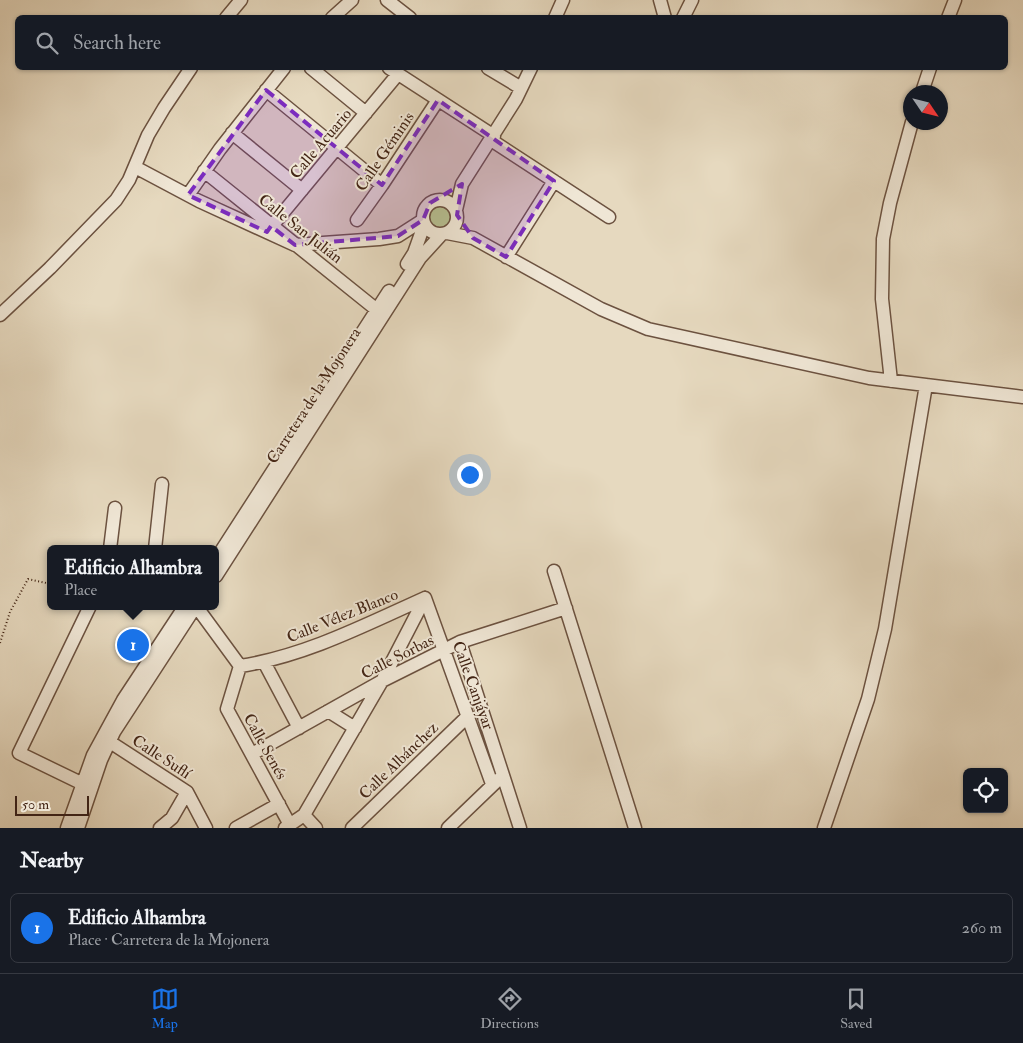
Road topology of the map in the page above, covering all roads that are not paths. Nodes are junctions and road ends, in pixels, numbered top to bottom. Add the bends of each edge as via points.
1 (241, 0) edge
2 (352, 0) edge
3 (387, 0) edge
4 (563, 0) edge
5 (660, 0) edge
6 (692, 0) edge
7 (955, 0) edge
8 (228, 15) edge
9 (335, 15) edge
10 (406, 15) edge
11 (556, 15) edge
12 (664, 15) edge
13 (685, 15) edge
14 (949, 15) edge
15 (190, 70) edge
16 (282, 70) edge
17 (313, 70) edge
18 (491, 70) edge
19 (530, 70) edge
20 (929, 70) edge
21 (393, 71) edge
22 (924, 85) edge
23 (521, 88) junction
24 (266, 90) junction
25 (438, 100) junction
26 (366, 113) junction
27 (910, 130) edge
28 (232, 133) junction
29 (493, 138) junction
30 (337, 148) junction
31 (135, 167) junction
32 (204, 172) junction
33 (554, 181) junction
34 (462, 184) junction
35 (382, 185) junction
36 (302, 190) junction
37 (188, 195) junction
38 (440, 200) junction
39 (456, 213) junction
40 (608, 217) dead end
41 (357, 220) dead end
42 (424, 222) junction
43 (269, 229) junction
44 (444, 234) junction
45 (398, 236) junction
46 (473, 238) junction
47 (295, 245) junction
48 (414, 253) junction
49 (506, 257) junction
50 (377, 310) junction
51 (0, 315) edge
52 (891, 381) junction
53 (926, 385) junction
54 (1023, 397) edge
55 (162, 484) dead end
56 (115, 508) dead end
57 (110, 545) edge
58 (155, 545) edge
59 (219, 554) edge
60 (219, 571) edge
61 (554, 571) dead end
62 (425, 598) junction
63 (566, 608) junction
64 (88, 610) edge
65 (182, 610) edge
66 (193, 610) edge
67 (199, 610) edge
68 (460, 642) junction
69 (444, 650) junction
70 (264, 662) junction
71 (240, 666) junction
72 (382, 681) junction
73 (328, 712) junction
74 (468, 716) junction
75 (299, 728) junction
76 (354, 728) junction
77 (110, 742) junction
78 (252, 754) junction
79 (503, 776) junction
80 (83, 784) junction
81 (492, 784) junction
82 (187, 792) junction
83 (279, 804) junction
84 (304, 815) junction
85 (287, 826) edge
86 (67, 828) edge
87 (78, 828) edge
88 (160, 828) edge
89 (206, 828) edge
90 (236, 828) edge
91 (316, 828) edge
92 (352, 828) edge
93 (448, 828) edge
94 (520, 828) edge
95 (635, 828) edge
96 (824, 828) edge

1 - 8 street
2 - 9 street
3 - 10 street
4 - 11 street
5 - 12 street
6 - 13 street
7 - 14 street
15 - 31 street via 148,135
16 - 24 street
17 - 26 street
18 - 23 street
19 - 23 street
20 - 22 street
21 - 25 street
21 - 26 street, Calle Acuario
23 - 29 street
24 - 28 street
24 - 30 street
25 - 29 street
25 - 35 street, Calle Géminis
26 - 30 street, Calle Acuario
27 - 52 street via 883,239 882,300
28 - 32 street
28 - 36 street
29 - 33 street
29 - 34 street
30 - 35 street
30 - 36 street, Calle Acuario
31 - 37 street
31 - 51 street via 116,200
32 - 37 street
32 - 43 street, Calle San Julián
33 - 40 street
33 - 49 street
34 - 38 street
34 - 39 street
35 - 41 street, Calle Géminis
36 - 43 street, Calle Acuario
37 - 43 street
38 - 39 street via 449,203
38 - 42 street via 426,207
39 - 44 street via 455,226
39 - 46 street
42 - 44 street via 432,233
42 - 45 street
42 - 48 street, Carretera de la Mojonera
43 - 47 street, Calle San Julián
44 - 46 street
44 - 60 street, Carretera de la Mojonera via 420,258
45 - 47 street
45 - 48 street via 412,246
46 - 49 street
47 - 50 street, Calle San Julián
48 - 50 street, Carretera de la Mojonera
49 - 52 street via 601,309 648,329
50 - 59 street, Carretera de la Mojonera
52 - 53 street
53 - 54 street
53 - 96 street via 886,629 868,699
55 - 58 street
56 - 57 street
61 - 63 street
62 - 69 street, Calle Canjáyar
62 - 70 street, Calle Vélez Blanco via 332,640
62 - 72 street
63 - 68 street, Calle Sorbas
63 - 95 street
64 - 80 street via 19,753
65 - 80 street via 123,700 93,755
66 - 77 street
67 - 71 street
68 - 69 street, Calle Sorbas
68 - 79 street, Calle Canjáyar
69 - 72 street, Calle Sorbas
69 - 74 street, Calle Canjáyar
70 - 71 street, Calle Vélez Blanco
70 - 75 street
71 - 78 street, Calle Senés via 227,709
72 - 73 street, Calle Sorbas
72 - 76 street
73 - 75 street, Calle Sorbas
73 - 76 street
74 - 81 street, Calle Canjáyar
74 - 92 street, Calle Albánchez
75 - 78 street, Calle Sorbas
76 - 84 street
77 - 82 street, Calle Suflí
77 - 87 street
78 - 83 street, Calle Senés
79 - 81 street
79 - 94 street, Calle Canjáyar
80 - 86 street
81 - 93 street
82 - 88 street via 172,818
82 - 89 street, Calle Suflí
83 - 85 street, Calle Senés
83 - 90 street
84 - 85 street
84 - 91 street

